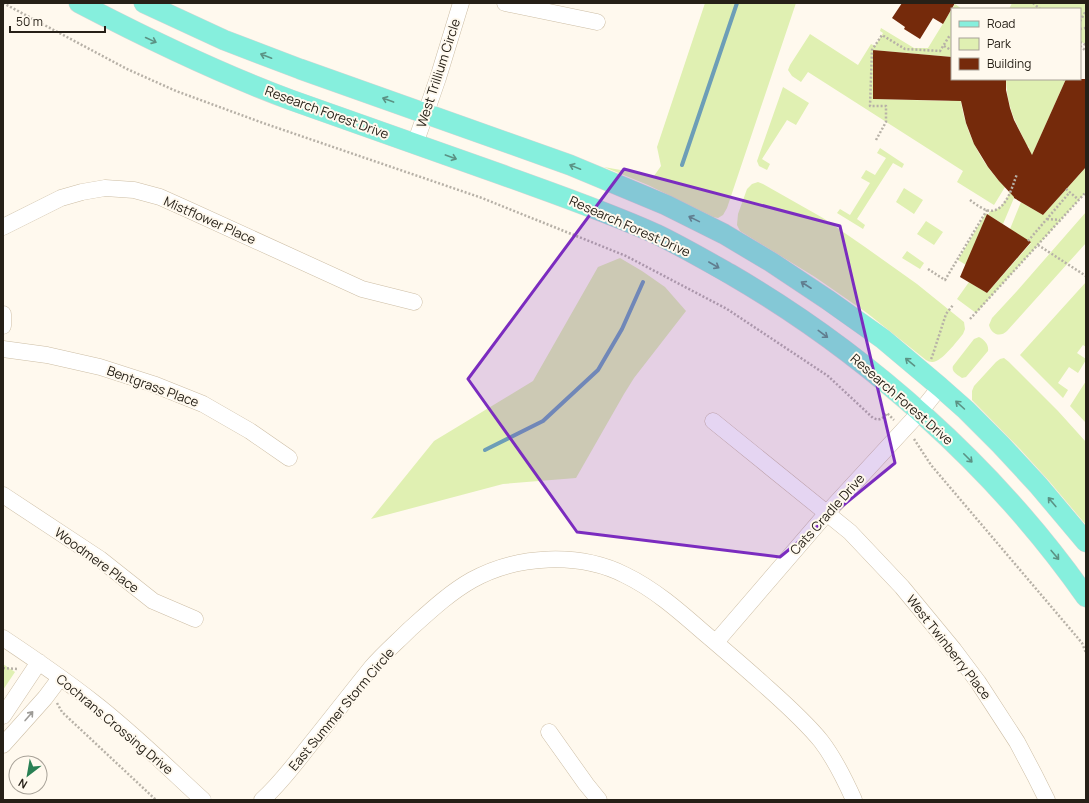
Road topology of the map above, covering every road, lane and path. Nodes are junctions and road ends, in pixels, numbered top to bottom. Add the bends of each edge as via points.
1 (3, 3) edge
2 (79, 3) edge
3 (144, 3) edge
4 (461, 3) edge
5 (505, 3) edge
6 (597, 22) dead end
7 (950, 35) dead end
8 (944, 46) junction
9 (1081, 47) edge
10 (951, 50) dead end
11 (1085, 50) dead end
12 (425, 113) junction
13 (876, 140) dead end
14 (415, 144) junction
15 (1017, 174) dead end
16 (1066, 190) dead end
17 (1070, 192) junction
18 (1086, 192) edge
19 (970, 200) dead end
20 (1079, 200) junction
21 (987, 210) junction
22 (1047, 219) junction
23 (1061, 220) junction
24 (3, 227) edge
25 (1028, 241) dead end
26 (1038, 246) junction
27 (928, 269) dead end
28 (1086, 276) edge
29 (414, 302) dead end
30 (3, 314) edge
31 (970, 319) dead end
32 (3, 326) edge
33 (3, 349) edge
34 (940, 387) junction
35 (920, 412) junction
36 (713, 421) dead end
37 (904, 429) junction
38 (289, 458) dead end
39 (3, 495) edge
40 (827, 513) junction
41 (1086, 542) edge
42 (1086, 597) edge
43 (195, 619) dead end
44 (3, 638) edge
45 (716, 642) junction
46 (1086, 653) edge
47 (39, 662) junction
48 (3, 668) edge
49 (30, 676) junction
50 (60, 678) junction
51 (50, 690) junction
52 (3, 716) edge
53 (549, 732) dead end
54 (3, 745) edge
55 (156, 800) edge
56 (203, 800) edge
57 (262, 800) edge
58 (599, 800) edge
59 (854, 800) edge
60 (1047, 800) edge

1 - 37 path via 127,69 176,91 482,198 626,256 727,309 828,376 873,418 881,419 887,414
2 -> 14 main road, Research Forest Drive via 217,71
12 -> 3 main road via 224,40
4 - 12 street, West Trillium Circle
5 - 6 street
7 - 8 path
8 - 10 path
8 - 13 path via 940,50 905,49 882,35 872,50 870,106 886,106 886,122
9 - 11 path
12 - 14 street, West Trillium Circle
34 -> 12 main road via 883,339 828,300 771,262 701,222 570,164
14 -> 35 main road, Research Forest Drive via 559,195 684,248 753,287 808,323 865,365
15 - 21 path via 1003,205 996,210
16 - 17 path
17 - 20 path
17 - 22 path
18 - 20 path
19 - 21 path
20 - 23 path
21 - 27 path via 945,280
22 - 23 path
22 - 25 path
23 - 26 path
24 - 29 street, Mistflower Place via 61,198 82,192 106,188 134,190 160,197 190,210 362,289
26 - 28 path
26 - 31 path
30 - 32 street
33 - 38 street, Bentgrass Place via 47,355 100,367 153,384 203,404 250,431
34 - 35 street, Cats Cradle Drive
41 -> 34 main road via 1001,445
35 - 37 street, Cats Cradle Drive
35 -> 42 main road, Research Forest Drive via 961,450 1015,507 1064,564
36 - 40 street, West Twinberry Place
37 - 40 street, Cats Cradle Drive
37 - 46 path via 913,437 931,465 1082,643
39 - 43 street, Woodmere Place via 100,559 153,600
40 - 45 street, Cats Cradle Drive
40 - 60 street, West Twinberry Place via 850,532 902,587 954,650 1017,742
44 - 47 street, Cochrans Crossing Drive
45 - 57 street, East Summer Storm Circle via 646,586 606,567 586,562 547,559 495,570 472,580 449,595 393,645 372,667 290,771
45 - 59 street, East Summer Storm Circle via 796,714 821,742 846,781
47 - 49 street
47 - 50 street, Cochrans Crossing Drive
48 - 49 path via 19,669
49 - 52 street
50 - 51 street
50 - 56 street, Cochrans Crossing Drive via 143,744
54 -> 51 street
51 - 55 path via 62,712
53 - 58 street

